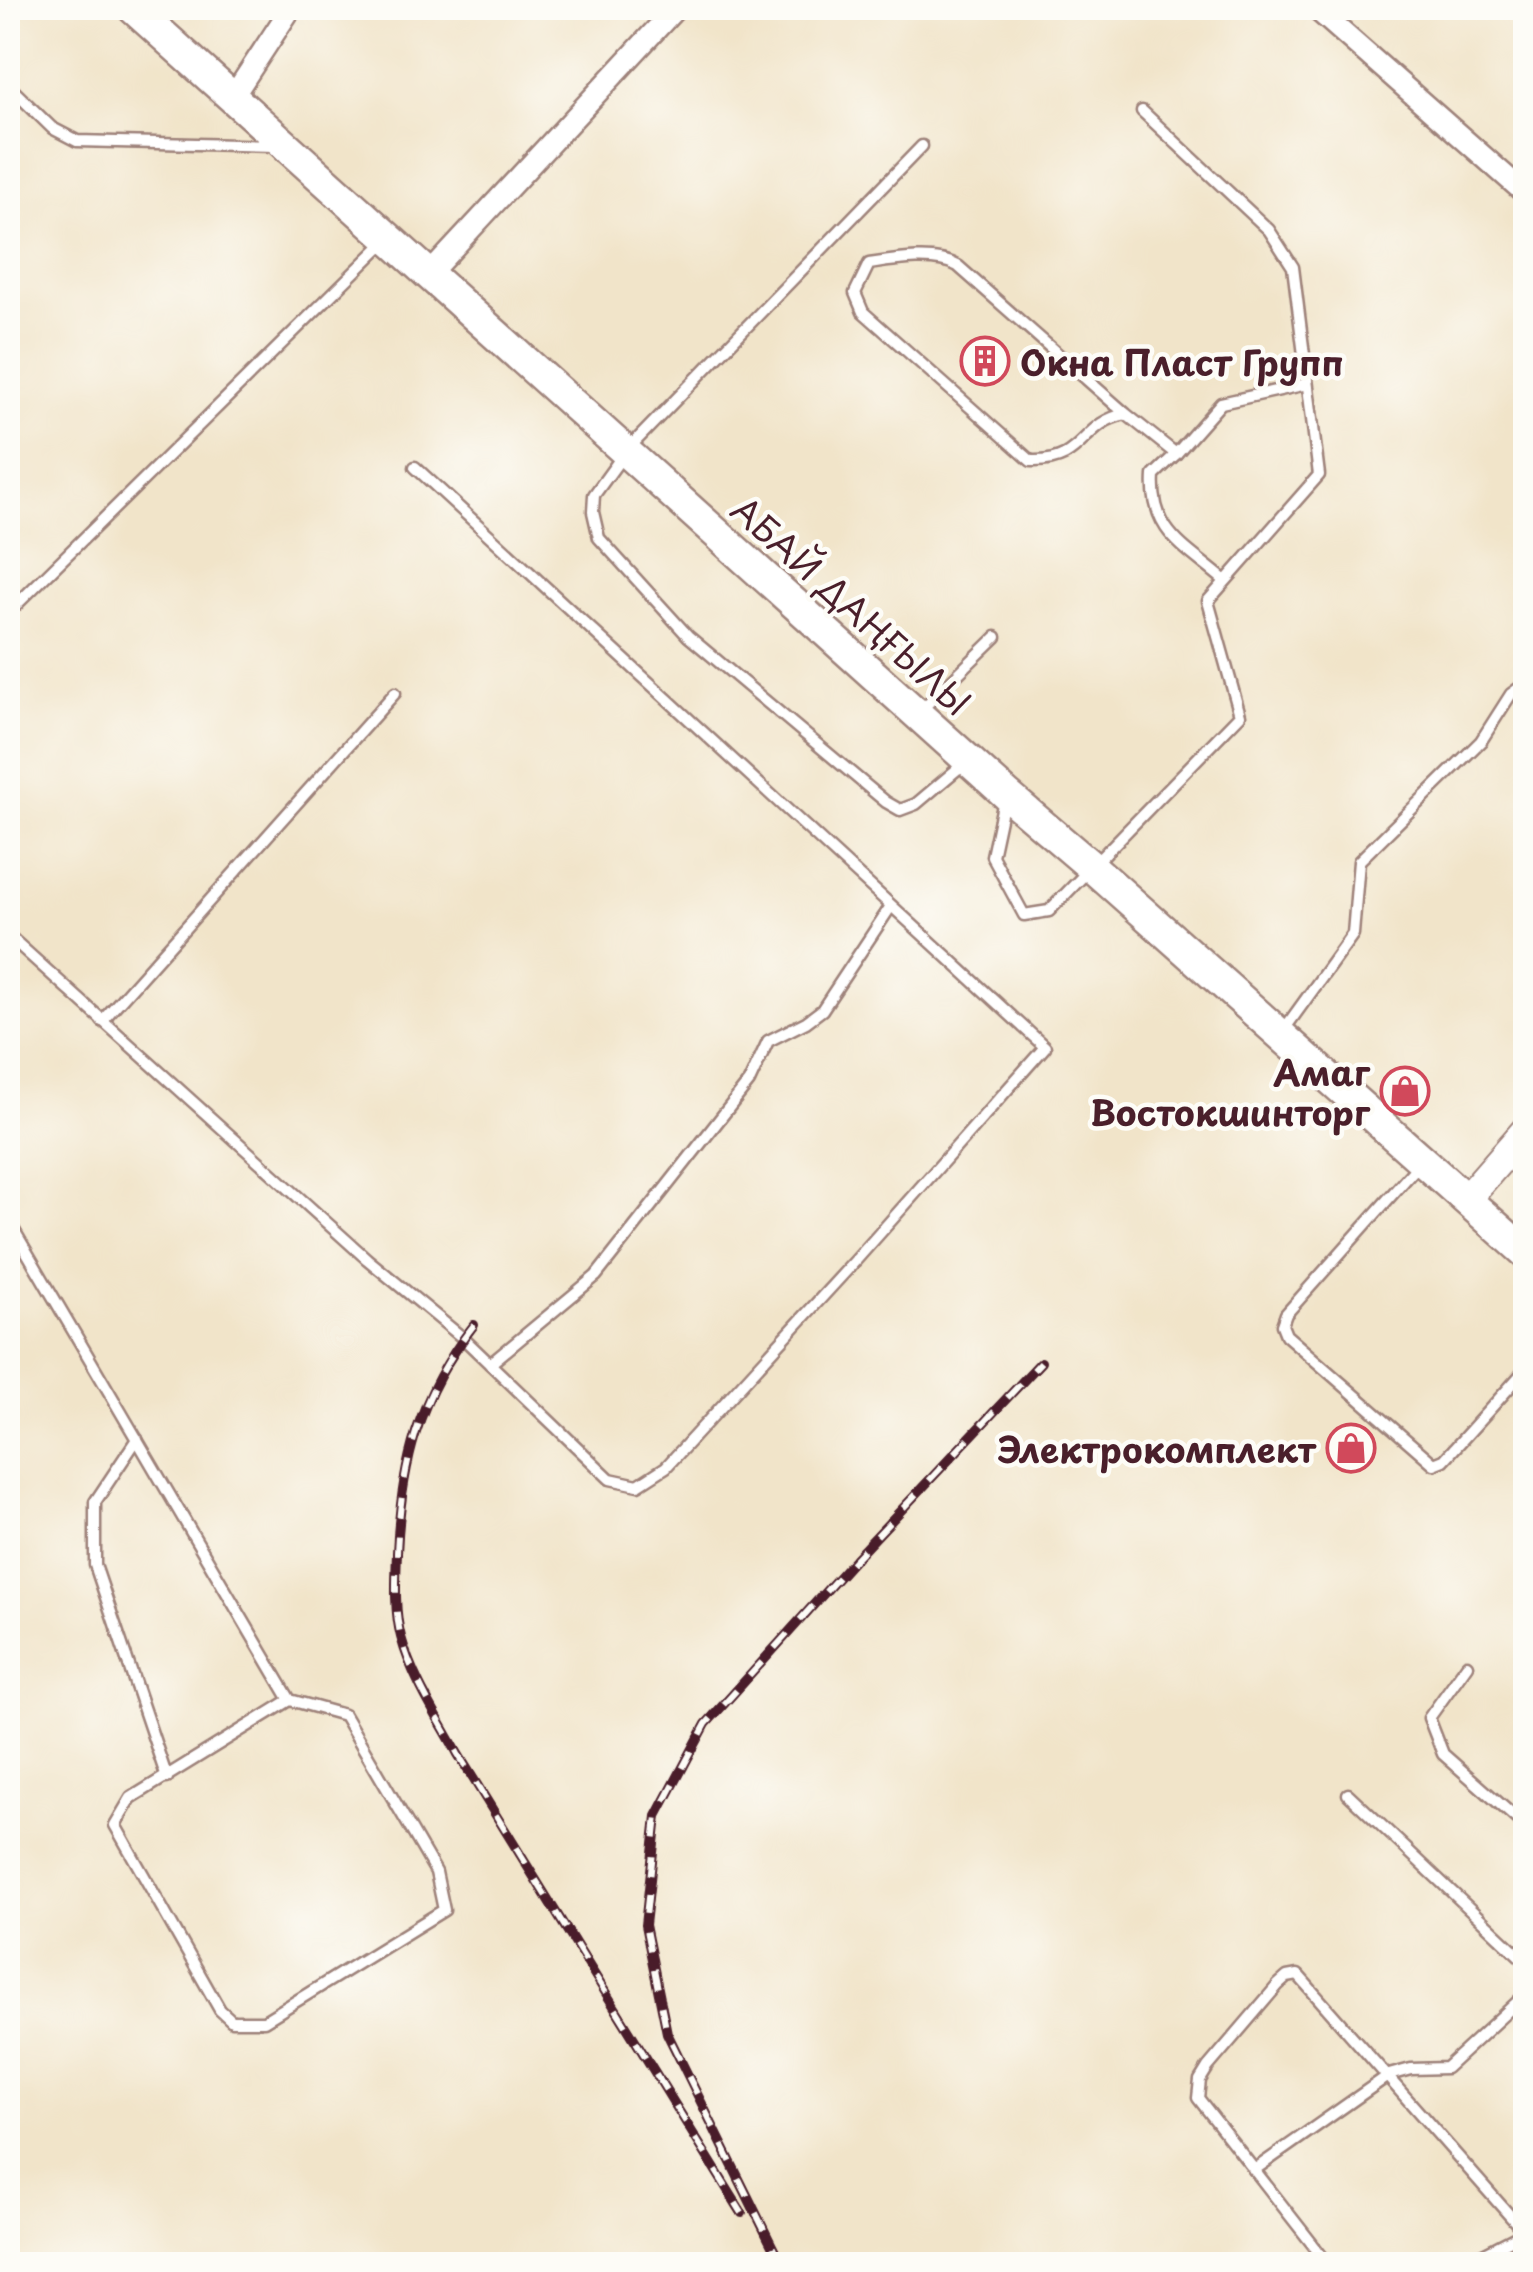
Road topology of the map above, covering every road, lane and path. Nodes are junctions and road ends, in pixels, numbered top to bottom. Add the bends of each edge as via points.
1 (133, 8) edge
2 (292, 8) edge
3 (676, 8) edge
4 (1316, 8) edge
5 (8, 86) edge
6 (234, 95) junction
7 (1142, 111) dead end
8 (287, 146) junction
9 (922, 146) dead end
10 (1526, 194) edge
11 (390, 237) junction
12 (430, 273) junction
13 (1307, 384) junction
14 (1126, 414) junction
15 (626, 451) junction
16 (1176, 454) junction
17 (414, 467) dead end
18 (1226, 581) junction
19 (8, 612) edge
20 (996, 637) dead end
21 (1526, 682) edge
22 (395, 692) dead end
23 (917, 714) junction
24 (968, 760) junction
25 (1006, 794) junction
26 (1093, 868) junction
27 (891, 906) junction
28 (8, 935) edge
29 (102, 1020) junction
30 (1280, 1036) junction
31 (1526, 1130) edge
32 (1421, 1161) junction
33 (1465, 1200) junction
34 (8, 1220) edge
35 (1526, 1253) edge
36 (490, 1364) junction
37 (1526, 1369) edge
38 (137, 1439) junction
39 (1468, 1665) dead end
40 (290, 1700) junction
41 (167, 1778) junction
42 (1348, 1794) dead end
43 (1526, 1827) edge
44 (1526, 1962) edge
45 (1526, 1994) edge
46 (1388, 2075) junction
47 (1254, 2170) junction
48 (1524, 2234) edge
49 (1328, 2264) edge
50 (1464, 2264) edge

1 - 6 main road, АБАЙ ДАҢҒЫЛЫ
2 - 6 street
3 - 12 street
4 - 10 street
5 - 8 lane via 52,128 78,141
6 - 8 main road, АБАЙ ДАҢҒЫЛЫ
7 - 13 lane via 1269,230 1293,267
8 - 11 main road, АБАЙ ДАҢҒЫЛЫ
9 - 15 lane
11 - 12 main road, АБАЙ ДАҢҒЫЛЫ
11 - 19 lane
12 - 15 main road, АБАЙ ДАҢҒЫЛЫ
13 - 16 lane via 1221,403
13 - 18 lane via 1319,475
14 - 14 lane via 1099,424 1070,455 1031,462 863,312 855,292 861,276 870,264 947,260
14 - 16 lane
15 - 23 main road, АБАЙ ДАҢҒЫЛЫ
15 - 24 lane via 594,495 600,538 688,636 900,810
16 - 18 lane via 1154,474 1152,502 1162,526
17 - 27 lane
18 - 26 lane via 1208,601 1240,715
20 - 23 lane
21 - 30 lane via 1481,741 1359,861 1353,934
22 - 29 lane
23 - 24 main road, АБАЙ ДАҢҒЫЛЫ
24 - 25 main road, АБАЙ ДАҢҒЫЛЫ
25 - 26 main road, АБАЙ ДАҢҒЫЛЫ
25 - 26 lane via 992,856 1024,915 1049,912
26 - 30 main road, АБАЙ ДАҢҒЫЛЫ
27 - 36 lane via 822,1010 768,1041 749,1082 596,1276
27 - 36 lane via 1044,1046 666,1467 638,1485 610,1479
28 - 29 lane
29 - 36 lane
30 - 32 main road, АБАЙ ДАҢҒЫЛЫ
31 - 33 street
32 - 33 main road, АБАЙ ДАҢҒЫЛЫ
32 - 37 lane via 1286,1314 1286,1335 1434,1464
33 - 35 main road, АБАЙ ДАҢҒЫЛЫ
34 - 38 lane
38 - 40 lane
38 - 41 lane via 95,1502 95,1566
39 - 43 lane via 1429,1718 1443,1754
40 - 41 lane
40 - 41 lane via 344,1715 436,1872 444,1910 264,2022 232,2021 220,2010 115,1825 131,1798
42 - 44 lane
45 - 46 lane via 1446,2068
46 - 47 lane
46 - 47 lane via 1298,1975 1287,1977 1200,2080 1198,2098
46 - 48 lane
47 - 49 lane
48 - 50 lane

